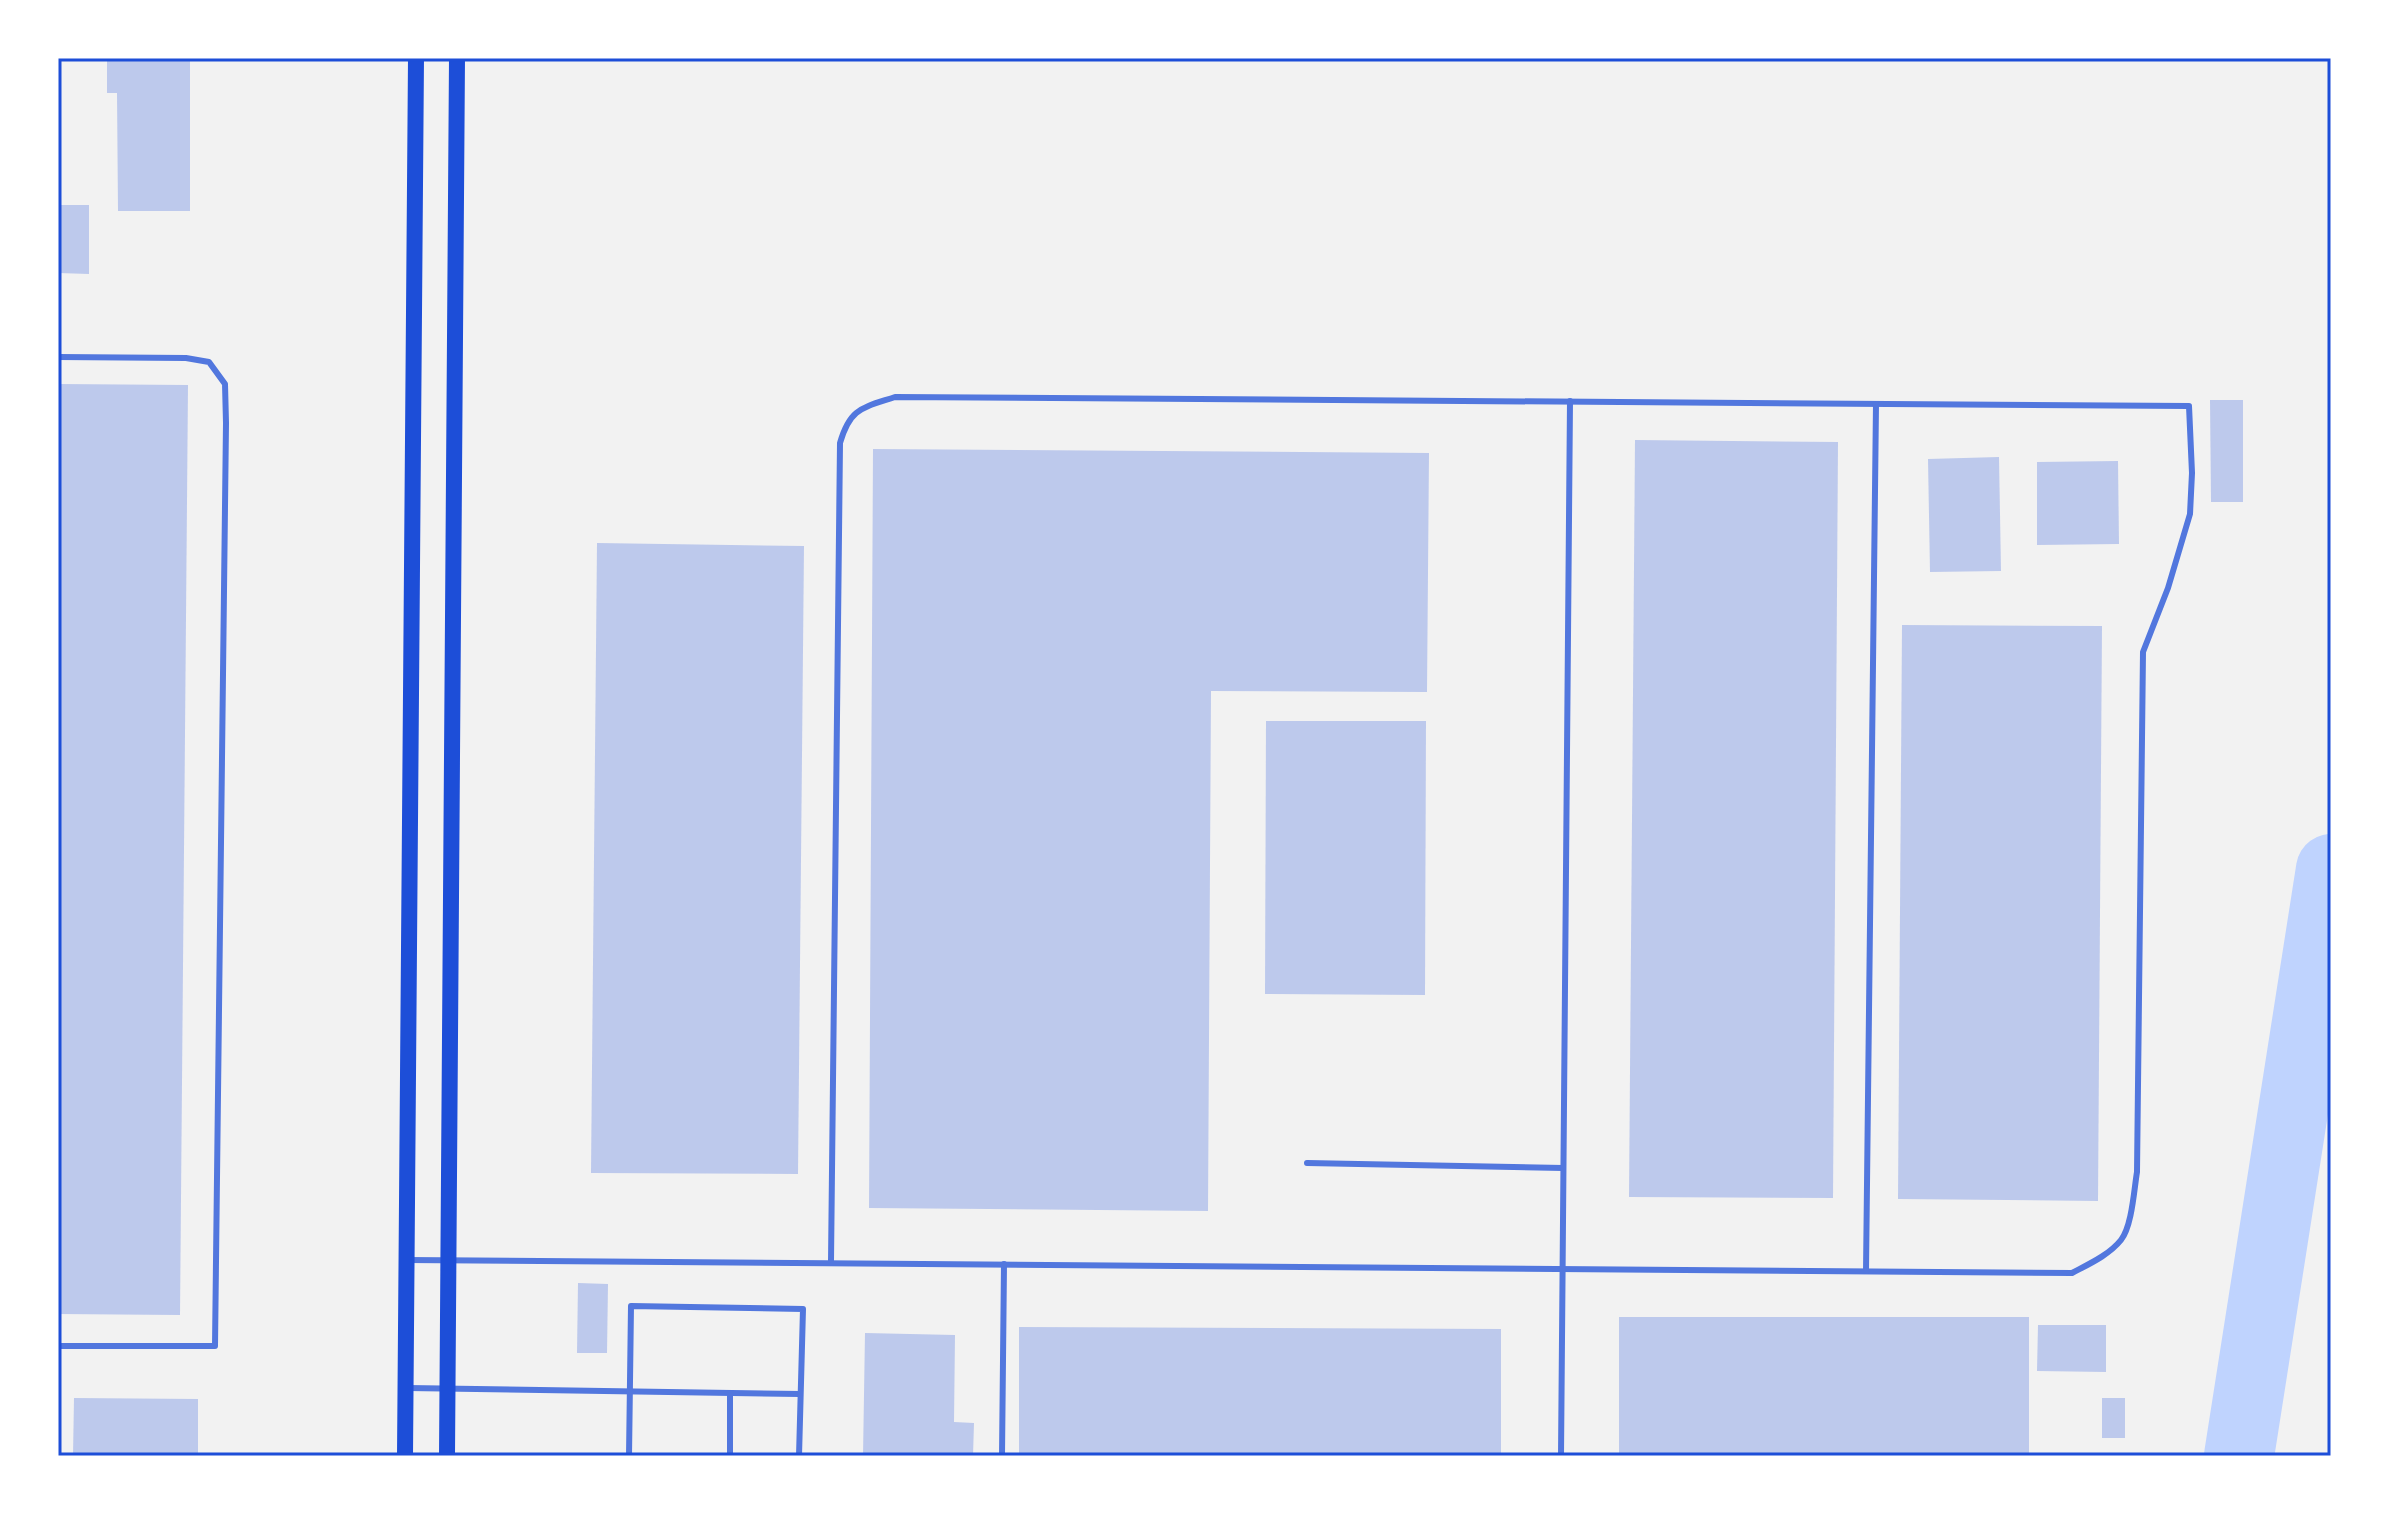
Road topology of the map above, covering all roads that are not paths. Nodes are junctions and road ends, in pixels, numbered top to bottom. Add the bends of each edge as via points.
1 (416, 58) edge
2 (457, 58) edge
3 (58, 357) edge
4 (1570, 401) junction
5 (1876, 404) junction
6 (1307, 1163) dead end
7 (1563, 1168) junction
8 (407, 1260) junction
9 (448, 1261) junction
10 (831, 1262) junction
11 (1004, 1264) junction
12 (1563, 1268) junction
13 (1866, 1271) junction
14 (58, 1346) edge
15 (406, 1388) junction
16 (447, 1389) junction
17 (630, 1391) junction
18 (730, 1393) junction
19 (800, 1394) junction
20 (405, 1456) edge
21 (447, 1456) edge
22 (629, 1456) edge
23 (730, 1456) edge
24 (799, 1456) edge
25 (1002, 1456) edge
26 (1561, 1456) edge

1 - 8 main road
2 - 9 main road
3 - 14 lane via 209,362 225,384 226,423 215,1346
4 - 5 lane
4 - 7 lane
4 - 10 lane via 895,397 863,407 846,423 840,443
5 - 13 lane
5 - 13 lane via 2189,406 2192,473 2190,514 2143,652 2137,1172 2122,1239 2072,1273
6 - 7 lane
7 - 12 lane
8 - 9 lane
8 - 15 main road
9 - 10 lane
9 - 16 main road
10 - 11 lane
11 - 12 lane
11 - 25 lane
12 - 13 lane
12 - 26 lane
15 - 16 lane
15 - 20 main road
16 - 17 lane
16 - 21 main road
17 - 18 lane
17 - 19 lane via 631,1306 803,1309
17 - 22 lane
18 - 19 lane
18 - 23 lane
19 - 24 lane

